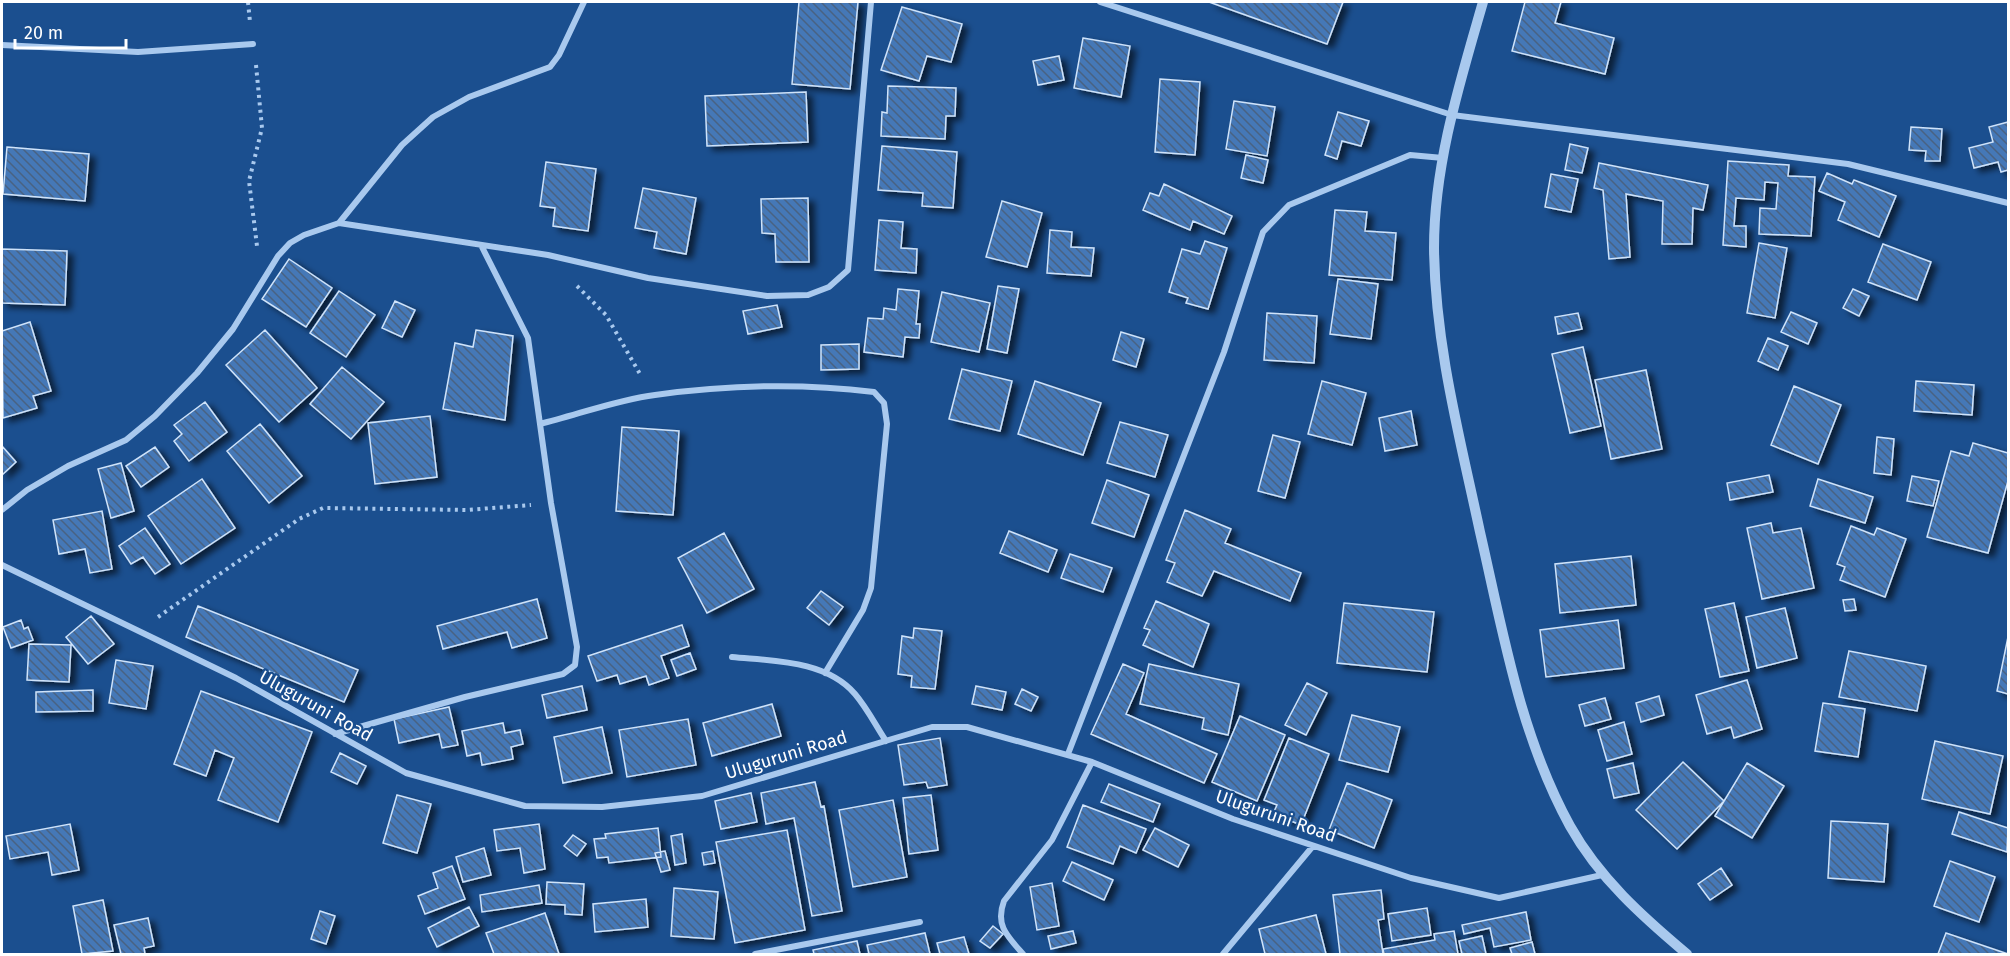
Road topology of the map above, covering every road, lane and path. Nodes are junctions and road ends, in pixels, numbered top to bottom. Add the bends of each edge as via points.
1 (248, 2) edge
2 (584, 2) edge
3 (871, 2) edge
4 (1100, 2) edge
5 (1483, 2) edge
6 (253, 44) junction
7 (2, 45) edge
8 (1452, 115) junction
9 (1443, 158) junction
10 (2008, 202) edge
11 (339, 223) junction
12 (483, 247) junction
13 (548, 255) junction
14 (261, 281) junction
15 (653, 395) junction
16 (540, 424) junction
17 (551, 503) junction
18 (2, 510) edge
19 (2, 565) edge
20 (138, 631) junction
21 (732, 657) dead end
22 (825, 673) junction
23 (334, 734) junction
24 (886, 741) junction
25 (1068, 754) junction
26 (1092, 762) junction
27 (1313, 846) junction
28 (1602, 874) junction
29 (920, 922) dead end
30 (755, 954) edge
31 (1023, 954) edge
32 (1223, 954) edge
33 (1688, 954) edge

1 - 6 path
2 - 11 street via 550,67 470,97 434,117 402,145
3 - 13 street via 848,270 829,287 808,295 767,296 648,278
4 - 8 street
5 - 8 street
6 - 7 street via 138,52
6 - 14 path via 262,128 249,181
8 - 9 street
8 - 10 street via 1848,164
9 - 25 street via 1410,154 1288,205 1263,232 1224,352
9 - 28 street via 1434,247 1446,375 1508,659 1538,756 1570,827
11 - 12 street
11 - 14 street via 304,234 290,243
12 - 13 street
12 - 16 street via 528,338
13 - 15 path via 606,315
14 - 18 street via 233,330 155,416 126,440 68,466
15 - 16 street
15 - 22 street via 733,388 840,388 874,392 884,404 887,424 871,588 863,610
16 - 17 street
17 - 20 path via 467,510 322,508 299,519
17 - 23 street via 577,647 575,665 563,674
19 - 20 street, Uluguruni Road
20 - 23 street, Uluguruni Road via 236,678
21 - 22 street via 798,664
22 - 24 street via 854,693
23 - 24 street, Uluguruni Road via 406,772 525,806 602,807 702,796
24 - 25 street, Uluguruni Road via 950,725
25 - 26 street, Uluguruni Road
26 - 27 street, Uluguruni Road via 1233,819
26 - 31 street via 1052,840 1004,901 999,921
27 - 28 street, Uluguruni Road via 1411,878 1499,898
27 - 32 street
28 - 33 street via 1644,918
29 - 30 street

